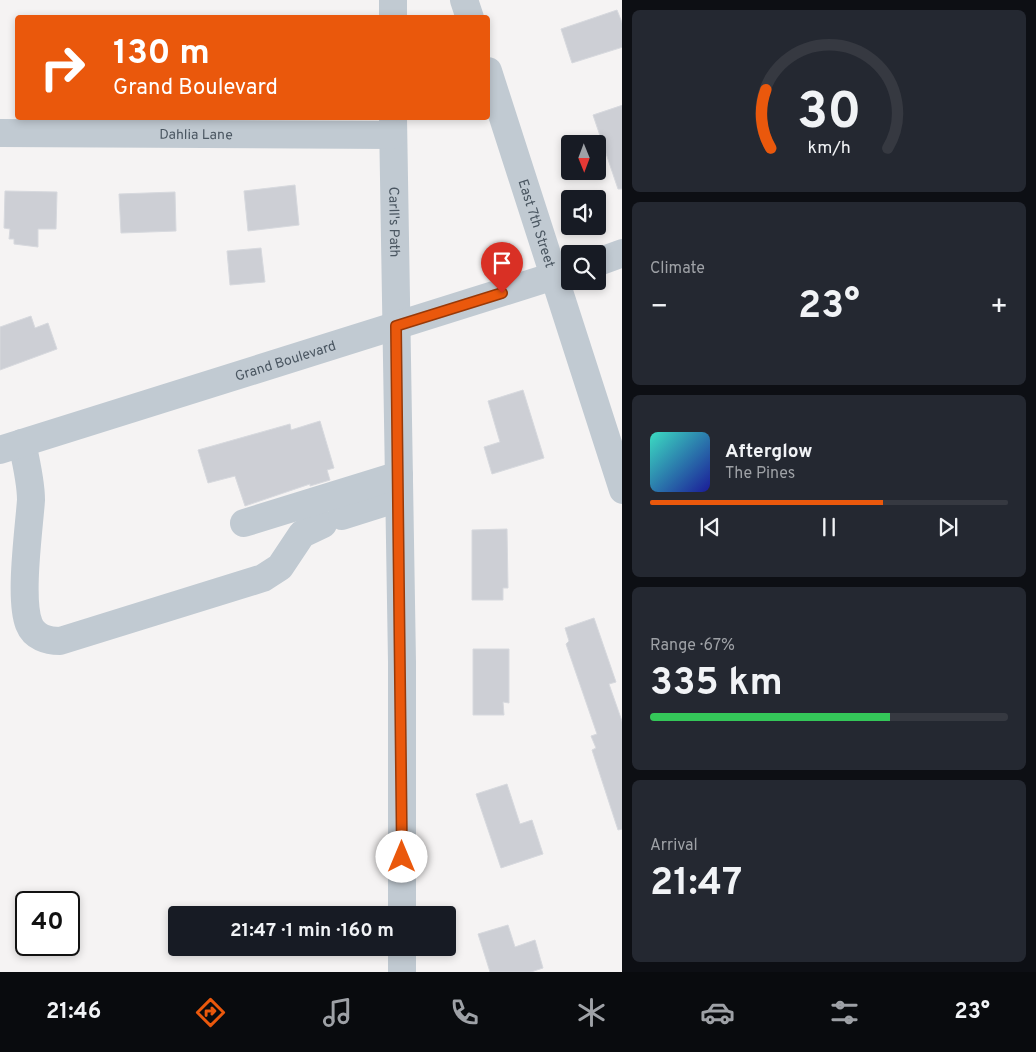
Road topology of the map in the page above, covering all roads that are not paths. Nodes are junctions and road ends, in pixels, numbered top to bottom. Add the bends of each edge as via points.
1 (393, 0) edge
2 (464, 0) edge
3 (393, 15) edge
4 (469, 15) edge
5 (490, 77) edge
6 (393, 126) edge
7 (0, 132) edge
8 (622, 253) edge
9 (606, 259) edge
10 (561, 271) edge
11 (561, 274) edge
12 (566, 290) edge
13 (396, 326) junction
14 (11, 446) edge
15 (399, 486) junction
16 (622, 490) edge
17 (244, 523) dead end
18 (402, 906) edge
19 (402, 956) edge
20 (402, 972) edge

1 - 3 street
2 - 4 street
5 - 10 street, East 7th Street
6 - 7 street, Dahlia Lane
6 - 13 street, Carll's Path
8 - 9 street
11 - 13 street, Grand Boulevard
12 - 16 street, East 7th Street
13 - 14 street, Grand Boulevard
13 - 15 street, Carll's Path
14 - 15 street via 31,498 26,558 28,624 41,638 52,641 264,578 280,568 302,534
15 - 17 street
15 - 18 street, Carll's Path
19 - 20 street

